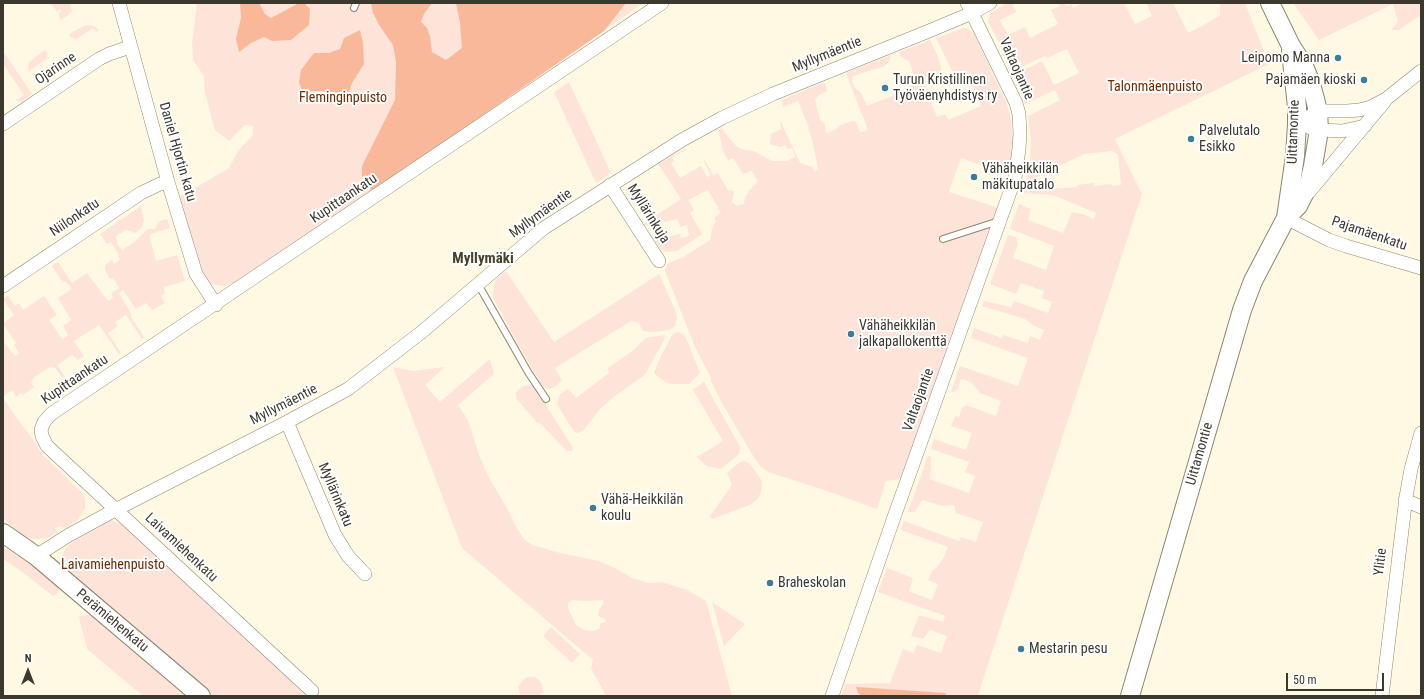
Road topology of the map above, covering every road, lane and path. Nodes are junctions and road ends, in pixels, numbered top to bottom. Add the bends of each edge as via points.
1 (119, 3) edge
2 (662, 3) edge
3 (990, 3) edge
4 (1270, 3) edge
5 (970, 8) edge
6 (1291, 46) junction
7 (130, 47) junction
8 (1421, 71) edge
9 (1386, 99) junction
10 (1318, 111) junction
11 (3, 124) edge
12 (1297, 124) junction
13 (1365, 126) junction
14 (1318, 130) junction
15 (168, 182) junction
16 (610, 185) junction
17 (1292, 212) junction
18 (1001, 221) junction
19 (943, 239) dead end
20 (659, 261) dead end
21 (1421, 268) edge
22 (478, 284) junction
23 (3, 286) edge
24 (216, 305) junction
25 (546, 399) dead end
26 (44, 422) joint
27 (287, 422) junction
28 (1421, 433) edge
29 (1405, 500) junction
30 (1421, 507) edge
31 (115, 510) junction
32 (3, 533) edge
33 (36, 556) junction
34 (365, 574) dead end
35 (312, 691) dead end
36 (201, 696) edge
37 (832, 696) edge
38 (1130, 696) edge
39 (1382, 696) edge

1 - 7 street, Daniel Hjortin katu
2 - 24 street, Kupittaankatu
3 - 5 street, Myllymäentie
4 - 6 street, Uittamontie
5 - 16 street, Myllymäentie via 929,31 778,92 722,118
5 - 18 street, Valtaojantie via 1012,92 1019,114 1017,165
6 - 10 street, Uittamontie via 1304,66
6 - 12 street, Uittamontie
7 - 11 street, Ojarinne via 99,59
7 - 15 street, Daniel Hjortin katu
8 - 9 street
9 - 10 street via 1359,110
9 - 13 street
10 - 12 street
10 - 14 street, Uittamontie
12 - 14 street
12 - 17 street, Uittamontie
13 - 14 street via 1342,131
13 - 17 street
14 - 17 street, Uittamontie via 1309,184
15 - 23 street, Niilonkatu via 141,193
15 - 24 street, Daniel Hjortin katu via 196,274
16 - 20 street, Myllärinkuja
16 - 22 street, Myllymäentie via 544,228
17 - 21 street, Pajamäenkatu via 1330,240
17 - 38 street, Uittamontie via 1253,281 1242,310
18 - 19 lane
18 - 37 street, Valtaojantie
22 - 25 lane
22 - 27 street, Myllymäentie via 423,331 348,389
24 - 26 street, Kupittaankatu via 51,414
26 - 31 street, Laivamiehenkatu via 41,430 47,446
27 - 31 street, Myllymäentie
27 - 34 street, Myllärinkatu via 335,535 348,556
28 - 29 street, Ylitie
29 - 30 street
29 - 39 street, Ylitie
31 - 33 street, Myllymäentie
31 - 35 street, Laivamiehenkatu
32 - 33 street, Perämiehenkatu
33 - 36 street, Perämiehenkatu

